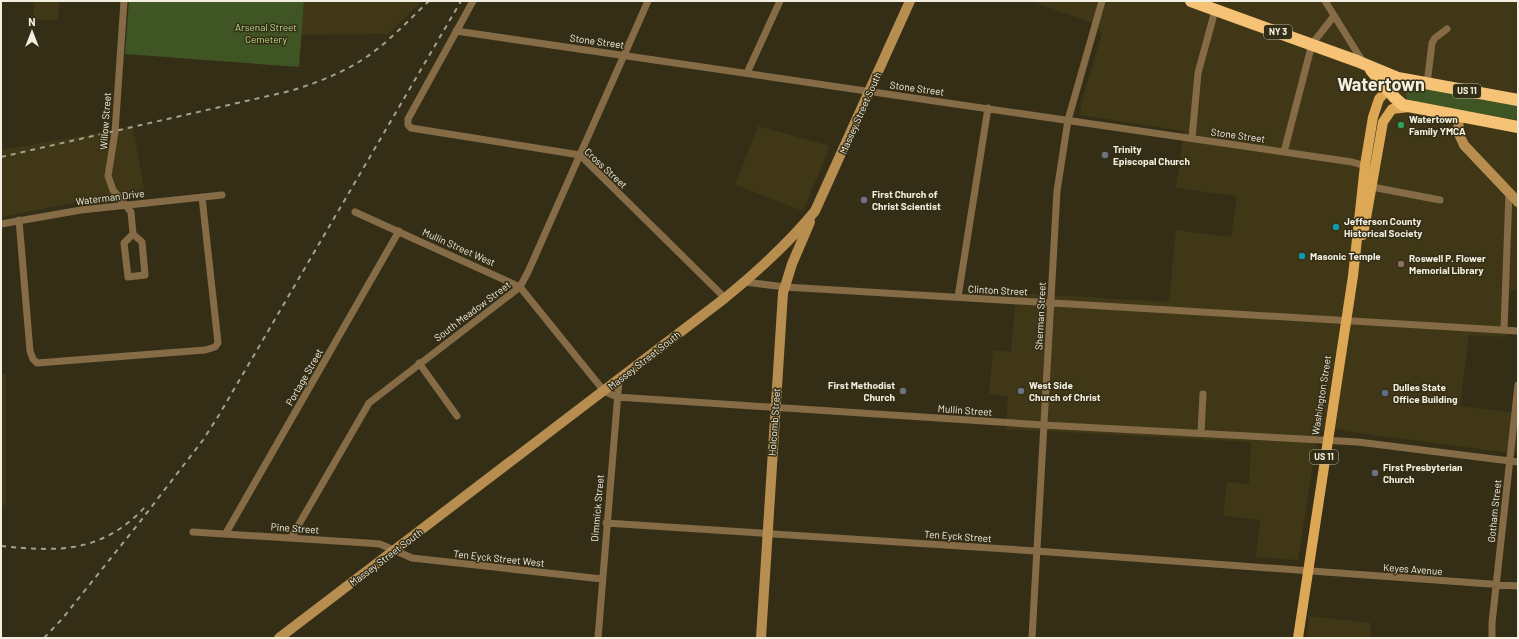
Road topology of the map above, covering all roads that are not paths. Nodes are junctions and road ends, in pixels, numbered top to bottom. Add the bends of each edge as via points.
1 (124, 1) edge
2 (473, 1) edge
3 (648, 1) edge
4 (780, 1) edge
5 (910, 1) edge
6 (1102, 1) edge
7 (1192, 1) edge
8 (1325, 1) edge
9 (1214, 9) junction
10 (1334, 16) junction
11 (1447, 29) dead end
12 (456, 31) junction
13 (1312, 44) junction
14 (624, 55) junction
15 (1364, 64) junction
16 (747, 73) junction
17 (1422, 83) junction
18 (870, 92) junction
19 (1392, 99) junction
20 (1518, 100) edge
21 (1409, 107) junction
22 (988, 108) junction
23 (1458, 115) junction
24 (1068, 120) junction
25 (1515, 125) edge
26 (1192, 138) junction
27 (1284, 152) junction
28 (580, 155) junction
29 (1365, 165) junction
30 (1375, 168) junction
31 (1372, 187) junction
32 (1508, 192) junction
33 (222, 195) dead end
34 (202, 197) junction
35 (1440, 200) dead end
36 (1518, 202) edge
37 (126, 204) junction
38 (815, 211) junction
39 (355, 212) dead end
40 (19, 220) junction
41 (1, 224) edge
42 (400, 231) junction
43 (133, 234) junction
44 (1353, 276) junction
45 (745, 282) junction
46 (520, 287) junction
47 (785, 287) junction
48 (958, 297) junction
49 (725, 298) junction
50 (1051, 303) junction
51 (1346, 321) junction
52 (1504, 330) junction
53 (1518, 331) edge
54 (419, 363) junction
55 (618, 380) junction
56 (1518, 385) edge
57 (604, 391) junction
58 (1203, 394) dead end
59 (617, 397) junction
60 (775, 408) junction
61 (457, 416) dead end
62 (1043, 425) junction
63 (1201, 433) junction
64 (1327, 440) junction
65 (1509, 461) junction
66 (1518, 462) edge
67 (606, 523) junction
68 (193, 532) dead end
69 (226, 533) junction
70 (767, 534) junction
71 (291, 538) junction
72 (395, 550) junction
73 (1036, 551) junction
74 (1308, 570) junction
75 (602, 579) junction
76 (1496, 585) junction
77 (1518, 586) edge
78 (282, 637) edge
79 (598, 638) edge
80 (761, 638) edge
81 (1032, 638) edge
82 (1298, 638) edge
83 (1492, 638) edge

1 - 37 street, Willow Street via 115,132 108,176 113,190
2 - 12 street
3 - 14 street, South Meadow Street
4 - 16 street
5 - 18 street, Massey Street South
6 - 24 street, Sherman Street
7 - 9 highway, NY 3
8 - 10 street
9 - 13 highway, NY 3
9 - 26 street via 1198,73
10 - 13 street
10 - 15 street
11 - 17 street via 1432,43
12 - 14 street, Stone Street
12 - 28 street, Cross Street via 408,119 408,125 411,128
13 - 15 highway, NY 3
13 - 27 street
14 - 16 street, Stone Street
14 - 28 street, South Meadow Street
15 - 17 highway, NY 3 via 1385,74
15 - 19 highway, NY 3
16 - 18 street, Stone Street
17 - 19 main road, US 11 via 1399,84
17 - 20 highway, US 11
17 - 21 highway via 1406,85 1401,91 1402,102
18 - 22 street, Stone Street
18 - 38 street, Massey Street South
19 - 21 highway, NY 3
19 - 29 main road, Washington Street / US 11 via 1379,99
19 - 30 main road, Washington Street / US 11 via 1383,122
21 - 23 highway
22 - 24 street, Stone Street
22 - 48 street
23 - 25 highway
23 - 32 street via 1461,140
24 - 26 street, Stone Street
24 - 50 street, Sherman Street via 1057,191
26 - 27 street, Stone Street
27 - 29 street, Stone Street
28 - 46 street, South Meadow Street
28 - 49 street, Cross Street
29 - 30 street, Stone Street
29 - 44 main road, Washington Street / US 11
30 - 31 main road, Washington Street / US 11
31 - 35 street
31 - 44 main road, Washington Street / US 11
32 - 36 street
32 - 52 street
33 - 34 street, Waterman Drive
34 - 37 street, Waterman Drive
34 - 40 street via 218,343 215,347 205,350 37,363 30,351
37 - 40 street, Waterman Drive
37 - 43 street, Willow Street via 131,212
38 - 45 street, Massey Street South via 781,251
38 - 47 street, Holcomb Street
39 - 42 street, Mullin Street West
40 - 41 street, Waterman Drive
42 - 46 street, Mullin Street West
42 - 69 street, Portage Street
43 - 43 street, Willow Street via 124,243 128,277 145,275 142,242
44 - 51 main road, Washington Street / US 11
45 - 47 street, Clinton Street
45 - 49 street, Massey Street South
46 - 54 street, South Meadow Street
46 - 57 street, Mullin Street West
47 - 48 street, Clinton Street
47 - 60 street, Holcomb Street
48 - 50 street, Clinton Street
49 - 55 street, Massey Street South
50 - 51 street, Clinton Street
50 - 62 street, Sherman Street
51 - 52 street, Clinton Street
51 - 64 main road, Washington Street / US 11
52 - 53 street, Clinton Street
54 - 61 street
54 - 71 street, South Meadow Street via 369,403
55 - 57 street, Massey Street South
55 - 59 street, Dimmick Street
56 - 65 street, Gotham Street
57 - 59 street, Mullin Street
57 - 72 street, Massey Street South
58 - 63 street
59 - 60 street, Mullin Street
59 - 67 street, Dimmick Street
60 - 62 street, Mullin Street
60 - 70 street, Holcomb Street
62 - 63 street, Mullin Street
62 - 73 street, Sherman Street
63 - 64 street, Mullin Street
64 - 65 street, Mullin Street
64 - 74 main road, Washington Street / US 11
65 - 66 street, Mullin Street
65 - 76 street, Gotham Street
67 - 70 street, Ten Eyck Street
67 - 75 street, Dimmick Street
68 - 69 street, Pine Street
69 - 71 street, Pine Street
70 - 73 street, Ten Eyck Street
70 - 80 street, Holcomb Street
71 - 72 street, Pine Street via 380,544
72 - 75 street, Ten Eyck Street West via 412,558
72 - 78 street, Massey Street South
73 - 74 street, Ten Eyck Street
73 - 81 street, Sherman Street
74 - 76 street, Keyes Avenue
74 - 82 main road, Washington Street / US 11
75 - 79 street, Dimmick Street
76 - 77 street, Keyes Avenue
76 - 83 street, Gotham Street

